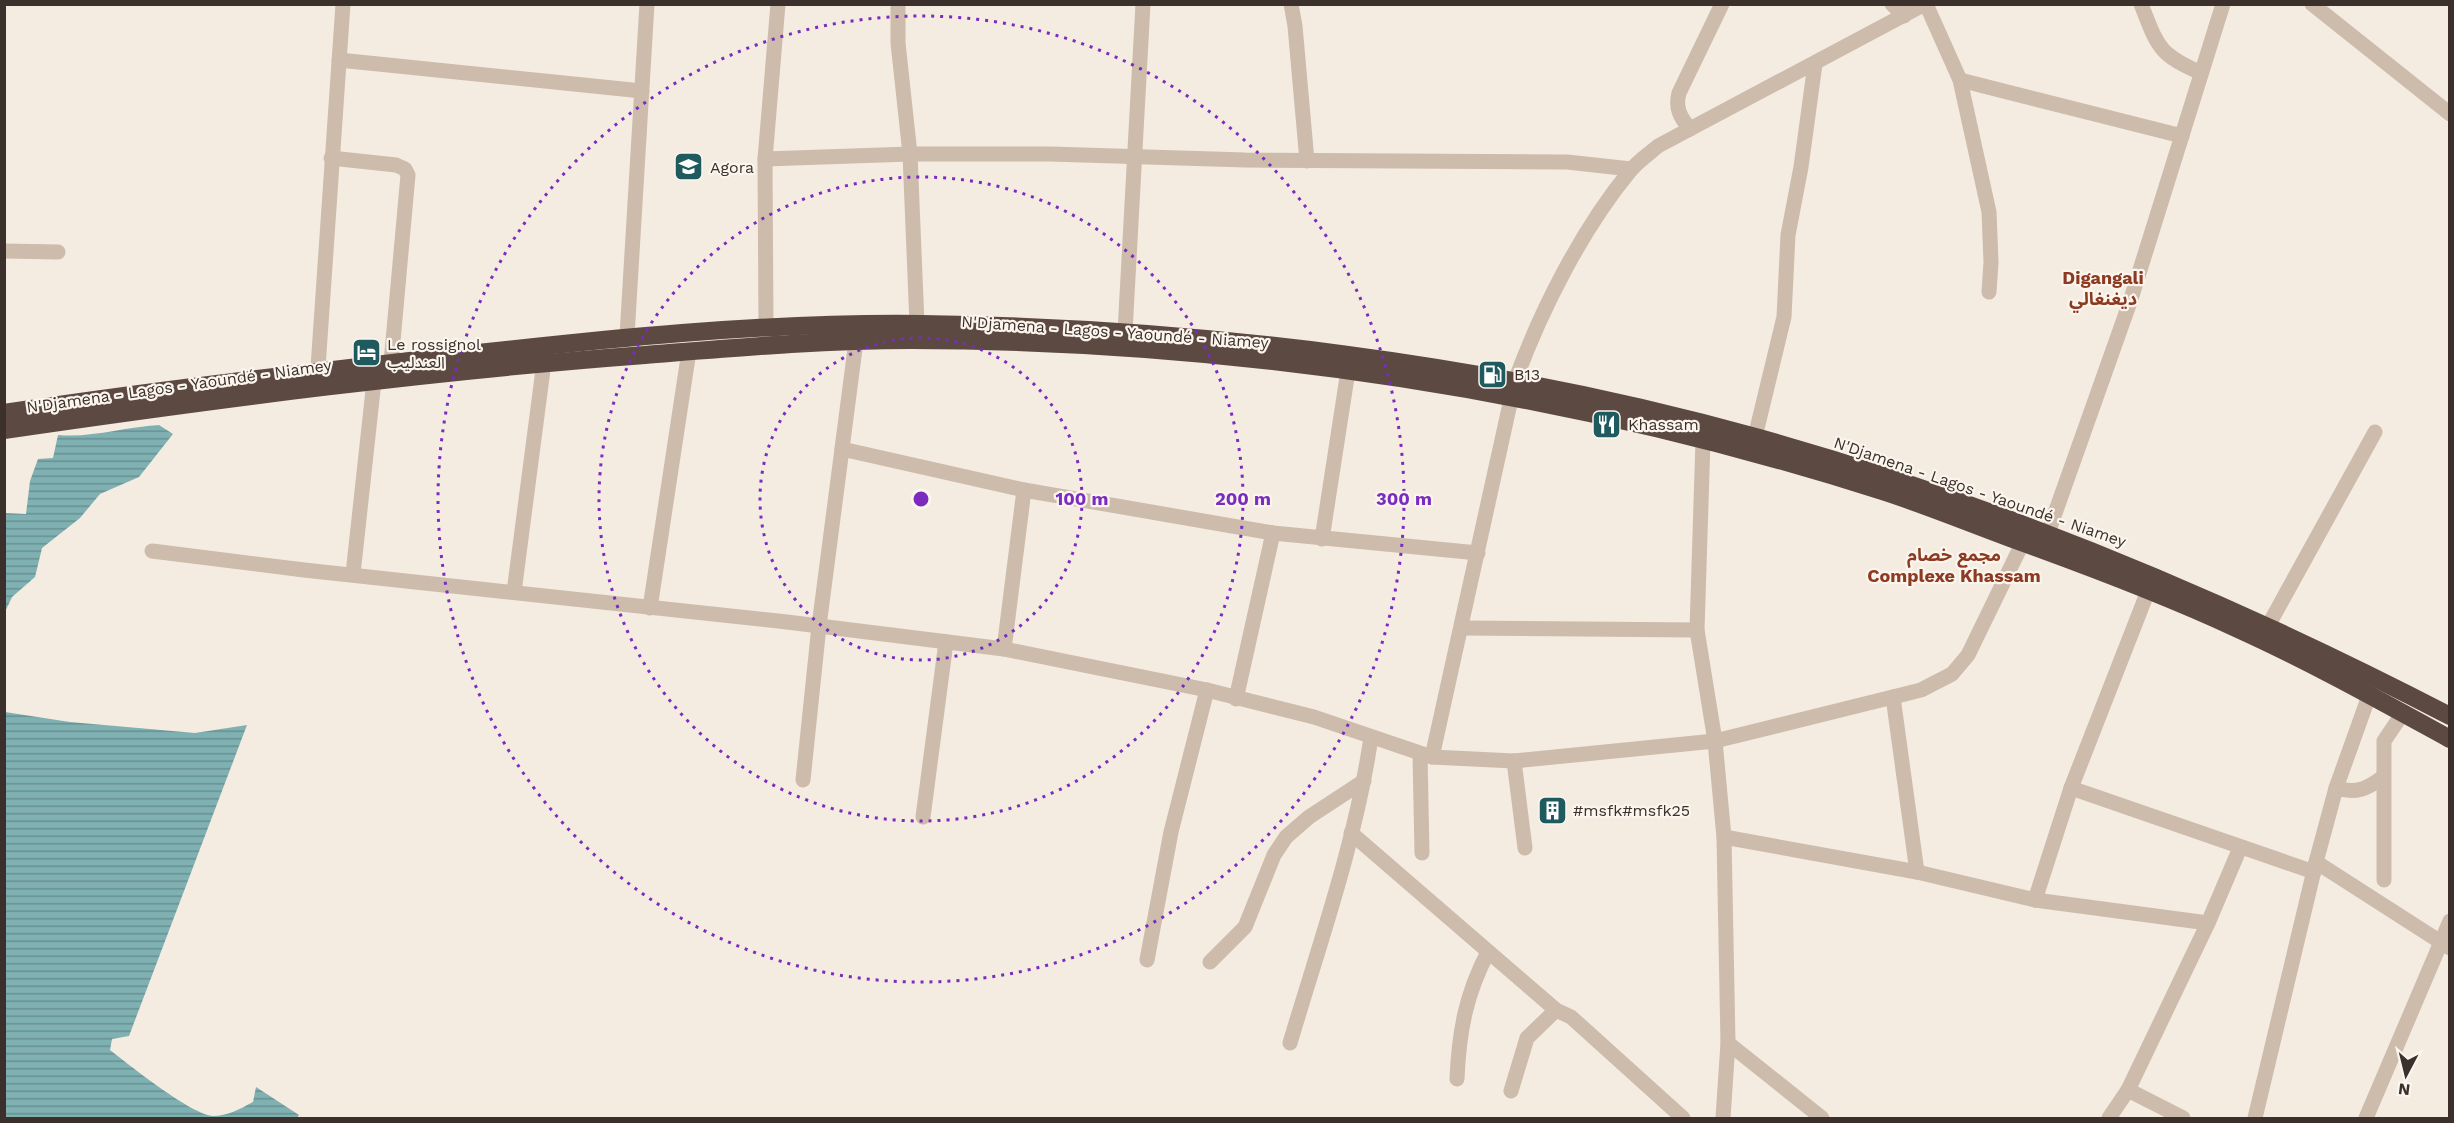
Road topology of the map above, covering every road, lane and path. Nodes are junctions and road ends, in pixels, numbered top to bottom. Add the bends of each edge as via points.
1 (342, 4) edge
2 (647, 4) edge
3 (778, 4) edge
4 (898, 4) edge
5 (1143, 4) edge
6 (1291, 4) edge
7 (1722, 4) edge
8 (1892, 4) edge
9 (1925, 4) edge
10 (2141, 4) edge
11 (2223, 4) edge
12 (2312, 4) edge
13 (1904, 16) junction
14 (339, 60) junction
15 (1815, 64) junction
16 (2201, 73) junction
17 (1960, 80) junction
18 (642, 91) junction
19 (2450, 114) edge
20 (1690, 129) junction
21 (2182, 136) junction
22 (910, 154) junction
23 (1135, 156) junction
24 (331, 158) junction
25 (765, 159) junction
26 (1307, 161) junction
27 (1631, 169) junction
28 (4, 251) edge
29 (58, 252) dead end
30 (1989, 292) dead end
31 (917, 324) junction
32 (766, 328) junction
33 (1125, 332) junction
34 (627, 336) junction
35 (856, 341) junction
36 (689, 351) junction
37 (544, 362) junction
38 (380, 370) junction
39 (1348, 371) junction
40 (317, 379) junction
41 (1514, 389) junction
42 (75, 411) junction
43 (4, 413) edge
44 (4, 430) edge
45 (2375, 432) dead end
46 (1755, 436) junction
47 (1703, 440) junction
48 (842, 449) junction
49 (1024, 490) junction
50 (1273, 533) junction
51 (2048, 533) junction
52 (1322, 539) junction
53 (2023, 543) junction
54 (152, 551) dead end
55 (1478, 553) junction
56 (353, 574) junction
57 (514, 591) junction
58 (2148, 591) junction
59 (650, 608) junction
60 (819, 626) junction
61 (2268, 626) junction
62 (1461, 628) junction
63 (1696, 630) junction
64 (946, 642) junction
65 (1004, 650) junction
66 (1207, 690) junction
67 (2370, 693) junction
68 (1893, 697) junction
69 (1236, 699) junction
70 (2403, 713) junction
71 (2450, 716) edge
72 (1371, 736) junction
73 (2450, 739) edge
74 (1715, 741) junction
75 (1426, 756) junction
76 (1514, 761) junction
77 (2383, 777) junction
78 (803, 780) dead end
79 (1364, 781) junction
80 (2071, 788) junction
81 (2336, 788) junction
82 (923, 817) dead end
83 (1351, 833) junction
84 (1724, 837) junction
85 (1526, 848) dead end
86 (2240, 848) junction
87 (1422, 853) dead end
88 (2315, 867) junction
89 (1917, 872) junction
90 (2384, 880) dead end
91 (2035, 900) junction
92 (2450, 921) edge
93 (2208, 922) junction
94 (2445, 945) edge
95 (1488, 952) junction
96 (1147, 960) dead end
97 (1209, 962) dead end
98 (1556, 1010) junction
99 (1290, 1043) dead end
100 (1728, 1043) junction
101 (1457, 1078) dead end
102 (2128, 1090) junction
103 (1511, 1091) dead end
104 (1683, 1119) edge
105 (1723, 1119) edge
106 (1822, 1119) edge
107 (2109, 1119) edge
108 (2183, 1119) edge
109 (2255, 1119) edge
110 (2366, 1119) edge

1 - 14 street
2 - 18 street
3 - 25 street
4 - 22 street via 898,43
5 - 23 street
6 - 26 street
7 - 20 street via 1679,93 1679,113
8 - 13 street
9 - 13 street
9 - 17 street
10 - 16 street via 2156,41 2171,60
11 - 16 street
12 - 19 street
13 - 15 street
14 - 18 street
14 - 24 street
15 - 20 street
15 - 46 street via 1788,235 1784,317
16 - 21 street
17 - 21 street
17 - 30 street via 1989,212
18 - 34 street
20 - 27 street via 1658,146
21 - 51 street via 2130,302
22 - 23 street
22 - 25 street
22 - 31 street
23 - 26 street
23 - 33 street
24 - 38 street via 396,165 408,175
24 - 40 street
25 - 32 street
26 - 27 street via 1567,162
27 - 41 street via 1584,238 1537,328
28 - 29 street
31 - 32 highway, N'Djamena - Lagos - Yaoundé - Niamey
31 - 33 highway, N'Djamena - Lagos - Yaoundé - Niamey
32 - 34 highway, N'Djamena - Lagos - Yaoundé - Niamey
33 - 41 highway, N'Djamena - Lagos - Yaoundé - Niamey via 1350,356
34 - 38 highway, N'Djamena - Lagos - Yaoundé - Niamey
35 - 36 highway, N'Djamena - Lagos - Yaoundé - Niamey
35 - 39 highway, N'Djamena - Lagos - Yaoundé - Niamey via 924,340 1143,350
35 - 48 street
36 - 37 highway, N'Djamena - Lagos - Yaoundé - Niamey
36 - 59 street
37 - 38 highway, N'Djamena - Lagos - Yaoundé - Niamey
37 - 57 street
38 - 40 highway, N'Djamena - Lagos - Yaoundé - Niamey
38 - 56 street
39 - 41 highway, N'Djamena - Lagos - Yaoundé - Niamey
39 - 52 street
40 - 42 highway, N'Djamena - Lagos - Yaoundé - Niamey
41 - 46 highway, N'Djamena - Lagos - Yaoundé - Niamey
41 - 47 highway, N'Djamena - Lagos - Yaoundé - Niamey
41 - 55 street
42 - 43 highway, N'Djamena - Lagos - Yaoundé - Niamey
42 - 44 highway, N'Djamena - Lagos - Yaoundé - Niamey
45 - 61 street
46 - 51 highway, N'Djamena - Lagos - Yaoundé - Niamey via 1890,477
47 - 53 highway, N'Djamena - Lagos - Yaoundé - Niamey via 1885,492
47 - 63 street
48 - 49 street
48 - 60 street
49 - 50 street
49 - 65 street
50 - 52 street
50 - 69 street
51 - 61 highway, N'Djamena - Lagos - Yaoundé - Niamey via 2194,591
52 - 55 street
53 - 58 highway, N'Djamena - Lagos - Yaoundé - Niamey
53 - 68 street via 1968,655 1952,674 1921,690
54 - 56 street
55 - 62 street
56 - 57 street
57 - 59 street
58 - 67 highway, N'Djamena - Lagos - Yaoundé - Niamey via 2234,627
58 - 80 street
59 - 60 street
60 - 64 street
60 - 78 street
61 - 71 highway, N'Djamena - Lagos - Yaoundé - Niamey
62 - 63 street
62 - 75 street
63 - 74 street
64 - 65 street
64 - 82 street
65 - 66 street
66 - 69 street
66 - 96 street via 1171,832
67 - 70 highway, N'Djamena - Lagos - Yaoundé - Niamey
67 - 81 street
68 - 74 street
68 - 89 street
69 - 72 street via 1314,717
70 - 73 highway, N'Djamena - Lagos - Yaoundé - Niamey
70 - 77 street via 2384,741
72 - 75 street
72 - 79 street
74 - 76 street
74 - 84 street
75 - 76 street
75 - 87 street
76 - 85 street
77 - 81 street via 2368,788 2351,792
77 - 90 street
79 - 83 street
79 - 97 street via 1286,837 1274,855 1245,927
80 - 86 street
80 - 91 street
81 - 88 street
83 - 95 street
83 - 99 street
84 - 89 street
84 - 100 street
86 - 88 street
86 - 93 street
88 - 94 street
88 - 109 street
89 - 91 street
91 - 93 street
92 - 94 street
93 - 102 street
94 - 110 street
95 - 98 street
95 - 101 street via 1472,984 1458,1049
98 - 103 street via 1527,1038
98 - 104 street via 1571,1017
100 - 105 street
100 - 106 street
102 - 107 street
102 - 108 street

